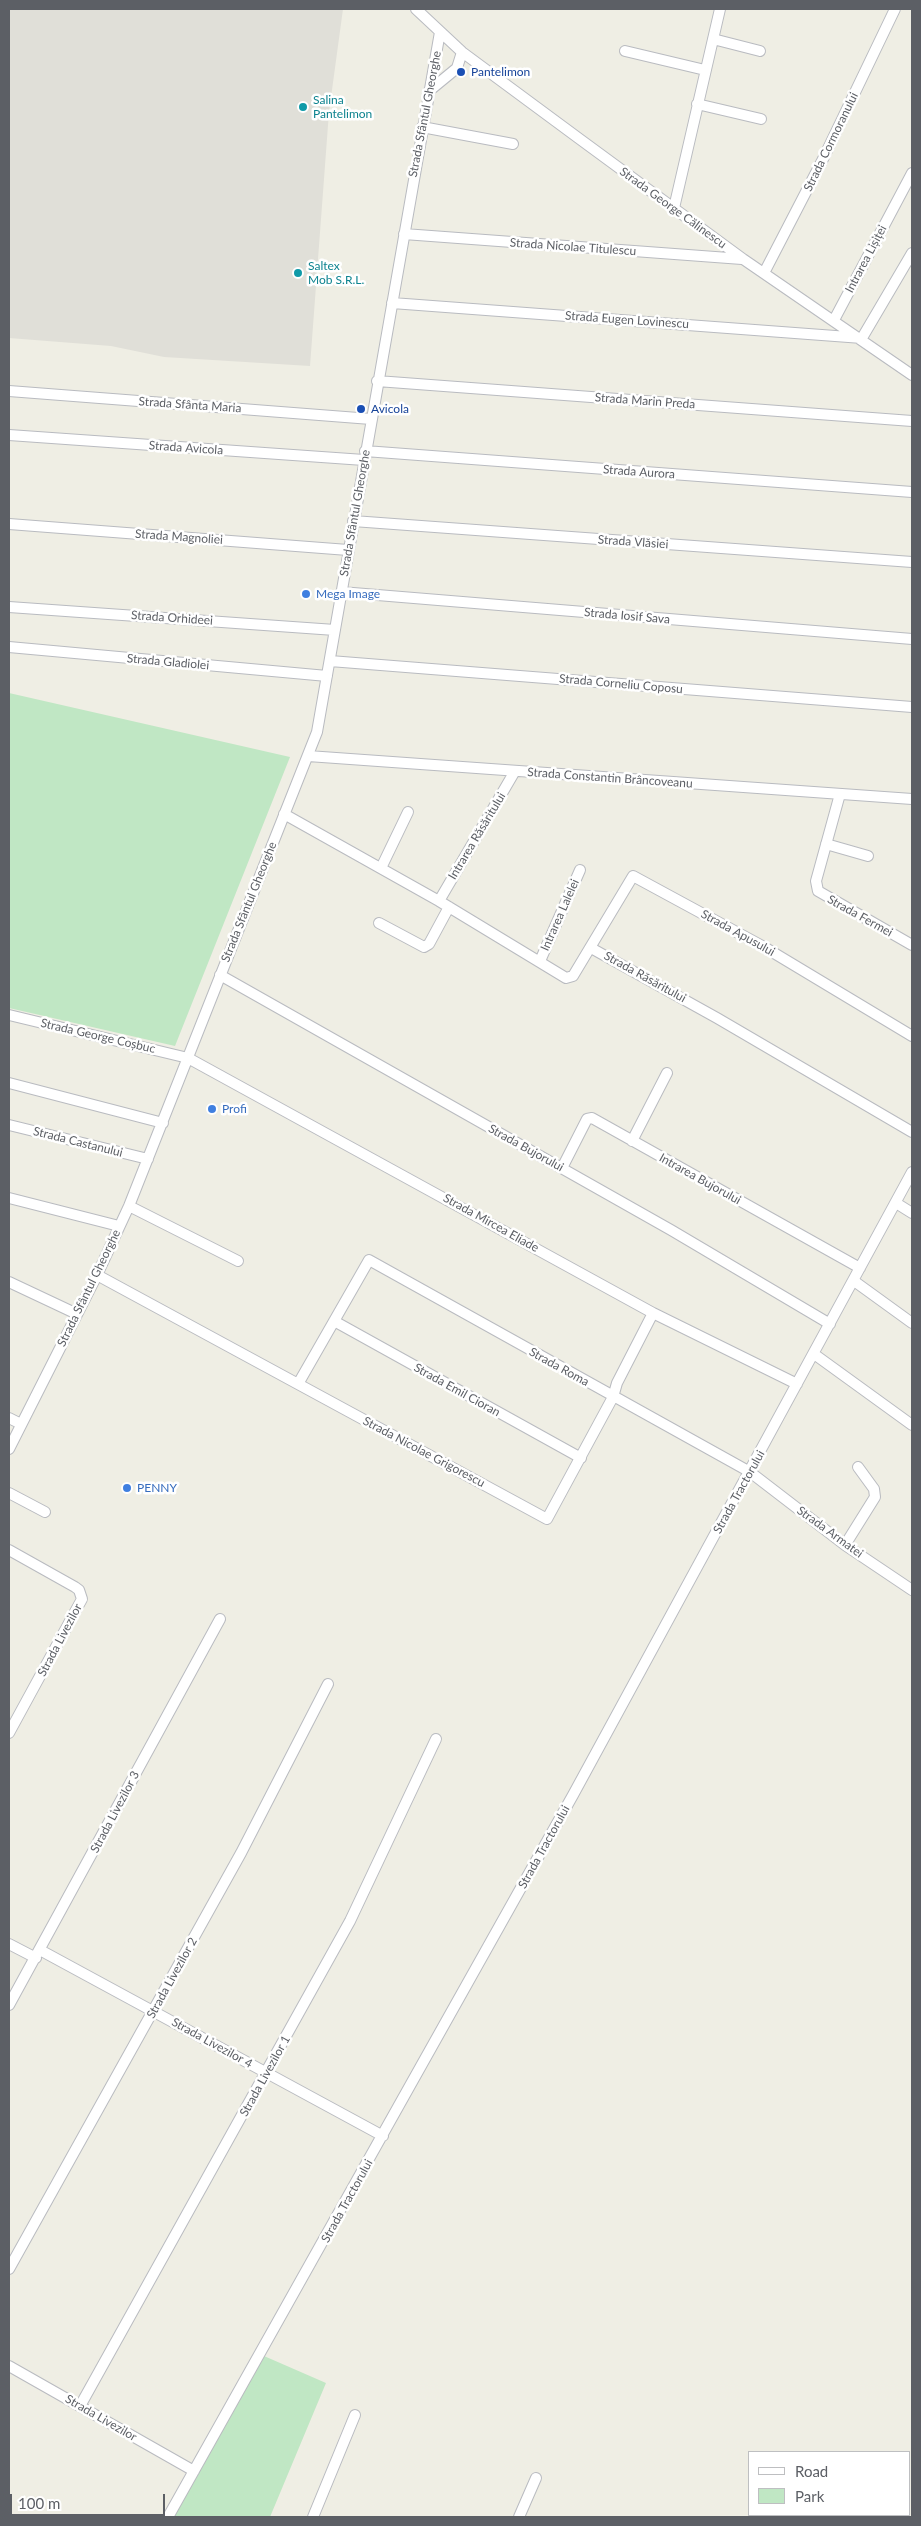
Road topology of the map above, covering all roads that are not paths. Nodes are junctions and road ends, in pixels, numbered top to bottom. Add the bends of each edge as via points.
1 (416, 9) edge
2 (720, 9) edge
3 (895, 9) edge
4 (440, 32) junction
5 (713, 38) junction
6 (625, 51) dead end
7 (760, 51) dead end
8 (462, 52) junction
9 (705, 70) junction
10 (429, 92) junction
11 (697, 104) junction
12 (761, 119) dead end
13 (422, 126) junction
14 (513, 144) dead end
15 (912, 173) edge
16 (674, 208) junction
17 (404, 234) junction
18 (912, 253) edge
19 (743, 259) junction
20 (764, 274) junction
21 (392, 303) junction
22 (834, 320) junction
23 (862, 338) junction
24 (912, 375) edge
25 (377, 381) junction
26 (9, 391) edge
27 (371, 419) junction
28 (912, 421) edge
29 (9, 435) edge
30 (364, 456) junction
31 (912, 492) edge
32 (353, 521) junction
33 (9, 524) edge
34 (348, 550) junction
35 (912, 562) edge
36 (341, 592) junction
37 (9, 607) edge
38 (335, 630) junction
39 (912, 639) edge
40 (9, 647) edge
41 (330, 661) junction
42 (327, 676) junction
43 (912, 707) edge
44 (308, 756) junction
45 (515, 771) junction
46 (840, 794) junction
47 (912, 799) edge
48 (408, 812) dead end
49 (284, 814) junction
50 (826, 844) junction
51 (868, 856) dead end
52 (381, 868) junction
53 (580, 870) dead end
54 (439, 901) junction
55 (449, 907) junction
56 (379, 923) dead end
57 (912, 945) edge
58 (591, 948) junction
59 (540, 961) junction
60 (220, 975) junction
61 (9, 1015) edge
62 (912, 1036) edge
63 (188, 1058) junction
64 (667, 1073) dead end
65 (9, 1082) edge
66 (162, 1123) junction
67 (9, 1125) edge
68 (912, 1132) edge
69 (632, 1140) junction
70 (148, 1159) junction
71 (562, 1168) junction
72 (912, 1172) edge
73 (9, 1198) edge
74 (896, 1203) junction
75 (129, 1206) junction
76 (912, 1214) edge
77 (119, 1226) junction
78 (238, 1261) dead end
79 (860, 1268) junction
80 (97, 1275) junction
81 (854, 1281) junction
82 (9, 1282) edge
83 (653, 1313) junction
84 (77, 1314) junction
85 (334, 1321) junction
86 (912, 1323) edge
87 (830, 1324) junction
88 (814, 1354) junction
89 (298, 1384) junction
90 (797, 1384) junction
91 (613, 1397) junction
92 (9, 1418) edge
93 (21, 1424) junction
94 (912, 1425) edge
95 (9, 1449) edge
96 (581, 1458) junction
97 (858, 1468) dead end
98 (750, 1472) junction
99 (9, 1493) edge
100 (45, 1512) dead end
101 (845, 1545) junction
102 (9, 1550) edge
103 (912, 1590) edge
104 (220, 1619) dead end
105 (328, 1684) dead end
106 (9, 1733) edge
107 (436, 1739) dead end
108 (9, 1944) edge
109 (38, 1954) junction
110 (9, 2005) edge
111 (154, 2011) junction
112 (268, 2073) junction
113 (383, 2136) junction
114 (9, 2269) edge
115 (9, 2366) edge
116 (80, 2406) junction
117 (355, 2415) dead end
118 (194, 2471) junction
119 (536, 2478) dead end
120 (168, 2517) edge
121 (312, 2517) edge
122 (519, 2517) edge

1 - 4 street
2 - 5 street
3 - 20 street, Strada Cormoranului
4 - 8 street, Strada George Călinescu
4 - 10 street, Strada Sfântul Gheorghe
5 - 7 street
5 - 9 street
6 - 9 street
8 - 10 street via 457,68
8 - 16 street, Strada George Călinescu
9 - 11 street
10 - 13 street, Strada Sfântul Gheorghe
11 - 12 street
11 - 16 street
13 - 14 street
13 - 17 street, Strada Sfântul Gheorghe
15 - 22 street, Intrarea Lișiței
16 - 19 street, Strada George Călinescu
17 - 19 street, Strada Nicolae Titulescu
17 - 21 street, Strada Sfântul Gheorghe
18 - 23 street
19 - 20 street, Strada George Călinescu
20 - 22 street, Strada George Călinescu
21 - 23 street, Strada Eugen Lovinescu
21 - 25 street, Strada Sfântul Gheorghe
22 - 23 street, Strada George Călinescu
23 - 24 street, Strada George Călinescu
25 - 27 street, Strada Sfântul Gheorghe
25 - 28 street, Strada Marin Preda
26 - 27 street, Strada Sfânta Maria
27 - 30 street, Strada Sfântul Gheorghe
29 - 30 street, Strada Avicola
30 - 31 street, Strada Aurora
30 - 32 street, Strada Sfântul Gheorghe
32 - 34 street, Strada Sfântul Gheorghe
32 - 35 street, Strada Vlăsiei
33 - 34 street, Strada Magnoliei
34 - 36 street, Strada Sfântul Gheorghe
36 - 38 street, Strada Sfântul Gheorghe
36 - 39 street, Strada Iosif Sava
37 - 38 street, Strada Orhideei
38 - 41 street, Strada Sfântul Gheorghe
40 - 42 street, Strada Gladiolei
41 - 42 street, Strada Sfântul Gheorghe
41 - 43 street, Strada Corneliu Coposu
42 - 44 street, Strada Sfântul Gheorghe via 318,726
44 - 45 street, Strada Constantin Brâncoveanu
44 - 49 street, Strada Sfântul Gheorghe
45 - 46 street, Strada Constantin Brâncoveanu
45 - 54 street, Intrarea Răsăritului
46 - 47 street, Strada Constantin Brâncoveanu
46 - 50 street, Strada Fermei
48 - 52 street
49 - 52 street, Strada Răsăritului
49 - 60 street, Strada Sfântul Gheorghe
50 - 51 street
50 - 57 street, Strada Fermei via 816,881 818,891
52 - 54 street, Strada Răsăritului
53 - 59 street, Intrarea Lalelei
54 - 55 street, Strada Răsăritului
55 - 56 street via 424,947
55 - 59 street, Strada Răsăritului
58 - 59 street, Strada Răsăritului via 570,978
58 - 62 street, Strada Apusului via 633,876 764,947
58 - 68 street, Strada Răsăritului
60 - 63 street, Strada Sfântul Gheorghe
60 - 71 street, Strada Bujorului
61 - 63 street, Strada George Coșbuc
63 - 66 street, Strada Sfântul Gheorghe
63 - 83 street, Strada Mircea Eliade
64 - 69 street
65 - 66 street
66 - 70 street, Strada Sfântul Gheorghe
67 - 70 street, Strada Castanului
69 - 71 street, Intrarea Bujorului via 589,1118
69 - 79 street, Intrarea Bujorului
70 - 75 street, Strada Sfântul Gheorghe
71 - 87 street, Strada Bujorului
72 - 74 street, Strada Tractorului
73 - 77 street
74 - 76 street
74 - 79 street, Strada Tractorului
75 - 77 street, Strada Sfântul Gheorghe
75 - 78 street
77 - 80 street, Strada Sfântul Gheorghe
79 - 81 street, Strada Tractorului
80 - 84 street, Strada Sfântul Gheorghe
80 - 89 street, Strada Nicolae Grigorescu
81 - 86 street
81 - 87 street, Strada Tractorului
82 - 84 street
83 - 90 street, Strada Mircea Eliade
83 - 91 street, Strada Nicolae Grigorescu
84 - 93 street, Strada Sfântul Gheorghe
85 - 89 street
85 - 91 street, Strada Roma via 369,1260
85 - 96 street, Strada Emil Cioran
87 - 88 street, Strada Tractorului
88 - 90 street, Strada Tractorului
88 - 94 street
89 - 96 street, Strada Nicolae Grigorescu via 547,1519
90 - 98 street, Strada Tractorului
91 - 96 street, Strada Nicolae Grigorescu
91 - 98 street, Strada Roma
92 - 93 street
93 - 95 street, Strada Sfântul Gheorghe
97 - 101 street via 874,1489 875,1497
98 - 101 street, Strada Armatei
98 - 113 street, Strada Tractorului
99 - 100 street
101 - 103 street, Strada Armatei
102 - 106 street, Strada Livezilor via 79,1590 82,1599
104 - 109 street, Strada Livezilor 3
105 - 111 street, Strada Livezilor 2 via 241,1853
107 - 112 street, Strada Livezilor 1 via 350,1921
108 - 109 street, Strada Livezilor 4
109 - 110 street, Strada Livezilor 3
109 - 111 street, Strada Livezilor 4
111 - 112 street, Strada Livezilor 4
111 - 114 street, Strada Livezilor 2
112 - 113 street, Strada Livezilor 4
112 - 116 street, Strada Livezilor 1
113 - 118 street, Strada Tractorului
115 - 116 street, Strada Livezilor
116 - 118 street, Strada Livezilor
117 - 121 street
118 - 120 street, Strada Tractorului
119 - 122 street

